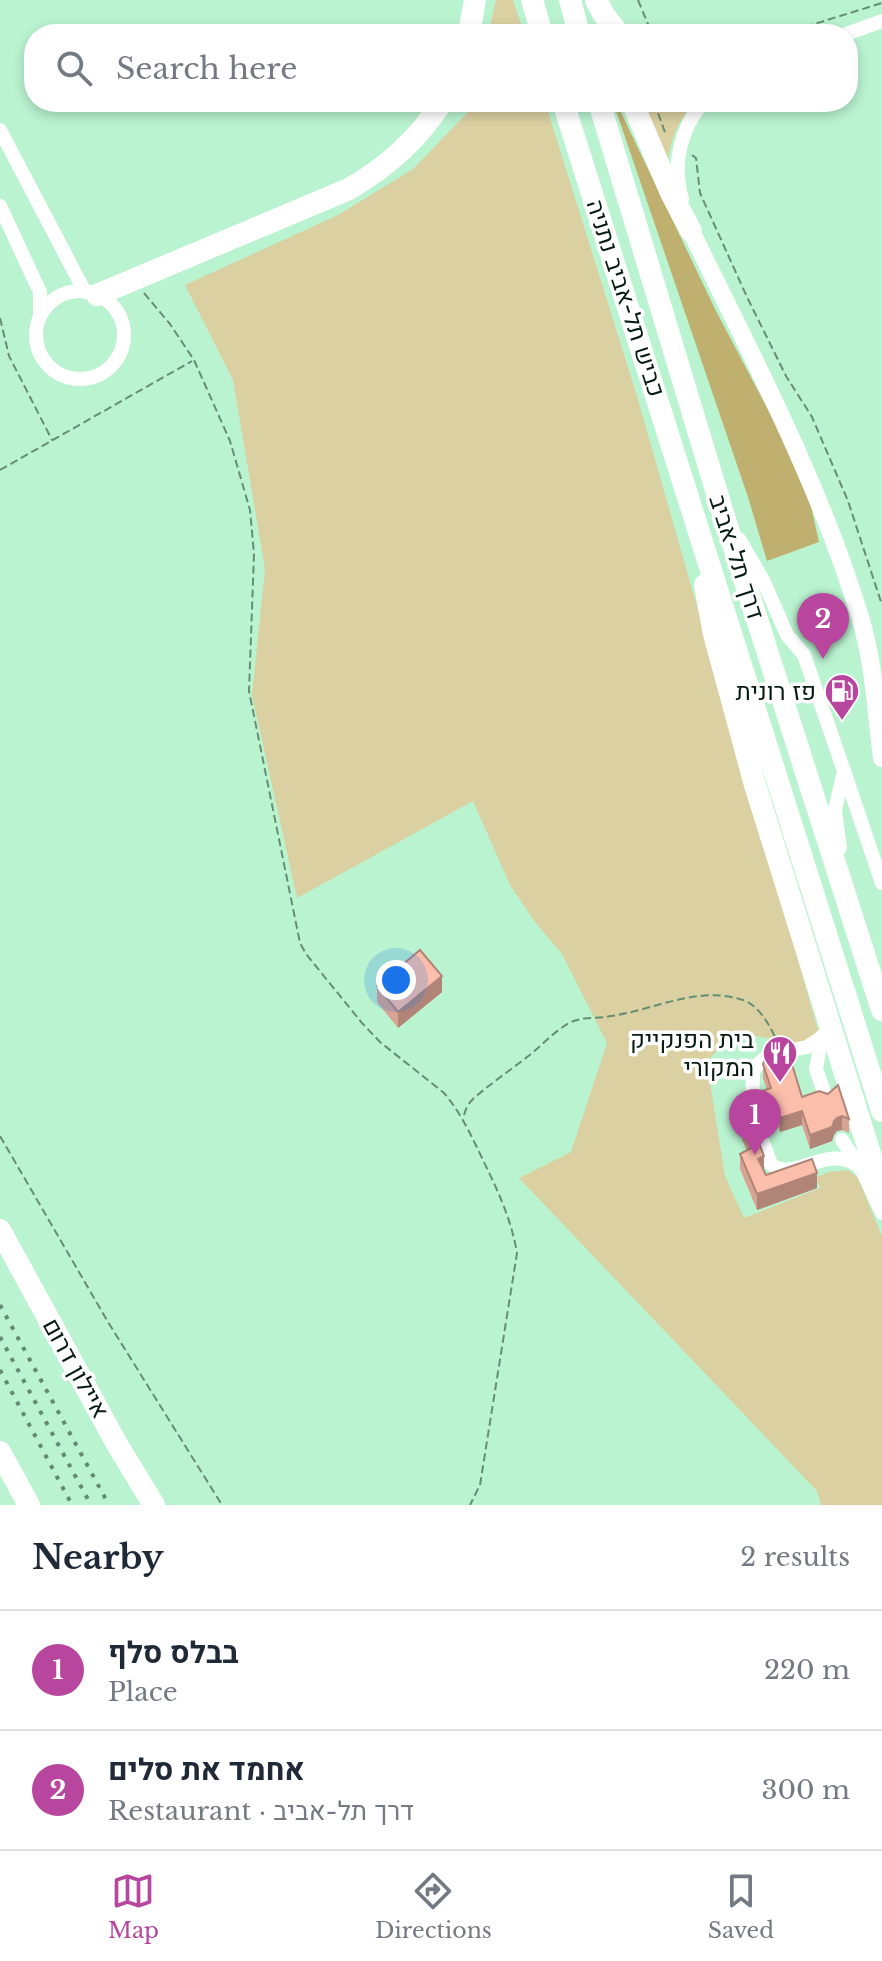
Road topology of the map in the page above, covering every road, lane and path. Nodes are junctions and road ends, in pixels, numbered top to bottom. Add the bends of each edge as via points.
1 (475, 0) edge
2 (532, 0) edge
3 (570, 0) edge
4 (593, 0) edge
5 (638, 0) edge
6 (882, 3) edge
7 (882, 21) edge
8 (471, 24) edge
9 (539, 24) edge
10 (576, 24) edge
11 (601, 24) edge
12 (611, 24) edge
13 (648, 24) edge
14 (814, 24) edge
15 (858, 30) edge
16 (435, 112) edge
17 (566, 112) edge
18 (602, 112) edge
19 (636, 112) edge
20 (658, 112) edge
21 (696, 112) edge
22 (0, 130) edge
23 (679, 148) junction
24 (0, 206) edge
25 (691, 231) junction
26 (133, 281) junction
27 (91, 294) junction
28 (40, 317) junction
29 (0, 318) edge
30 (194, 360) junction
31 (52, 440) junction
32 (0, 470) edge
33 (688, 493) junction
34 (722, 510) junction
35 (882, 605) edge
36 (882, 758) edge
37 (844, 771) junction
38 (782, 876) junction
39 (882, 883) edge
40 (856, 931) junction
41 (882, 1010) edge
42 (821, 1038) junction
43 (780, 1046) dead end
44 (826, 1098) edge
45 (882, 1111) edge
46 (463, 1118) junction
47 (0, 1136) edge
48 (842, 1140) dead end
49 (860, 1167) junction
50 (882, 1192) edge
51 (882, 1213) edge
52 (0, 1230) edge
53 (0, 1452) edge
54 (29, 1505) edge
55 (154, 1505) edge
56 (222, 1505) edge
57 (470, 1505) edge

1 - 8 highway
2 - 9 highway
3 - 10 highway
4 - 11 highway
4 - 12 highway
5 - 13 path
6 - 14 path
7 - 15 street
16 - 26 highway via 398,156 349,189
17 - 33 highway, כביש תל-אביב נתניה
18 - 34 highway, דרך תל-אביב
19 - 25 highway
20 - 23 path via 668,141
21 - 23 street
22 - 27 street
23 - 25 street via 678,187
23 - 35 path via 696,158 700,193 786,376 812,417 848,501
24 - 28 street via 40,292
25 - 36 main road via 826,521 861,622
26 - 27 highway
26 - 30 path
27 - 28 street via 61,295
27 - 28 street via 104,298 120,317 124,338 116,360 94,377 70,378 48,366 36,342
29 - 31 path via 9,356
30 - 31 path
30 - 46 path via 230,441 250,510 254,554 249,691 300,943 362,1023 444,1093
31 - 32 path
33 - 38 highway via 714,634
33 - 45 highway, דרך תל-אביב
34 - 37 street via 763,580 787,635 804,655
34 - 40 highway, דרך תל-אביב
37 - 39 street
37 - 40 street via 835,810
38 - 42 street
38 - 50 highway
40 - 41 highway, דרך תל-אביב
42 - 44 street via 816,1069
42 - 49 street via 758,1064 753,1072 752,1114 777,1169 829,1158 852,1160
43 - 46 path via 758,1010 727,997 682,998 583,1018 567,1024 471,1101
46 - 57 path via 508,1214 517,1253 480,1485
47 - 56 path
48 - 49 street
49 - 51 street
52 - 55 highway, איילון דרום
53 - 54 highway

